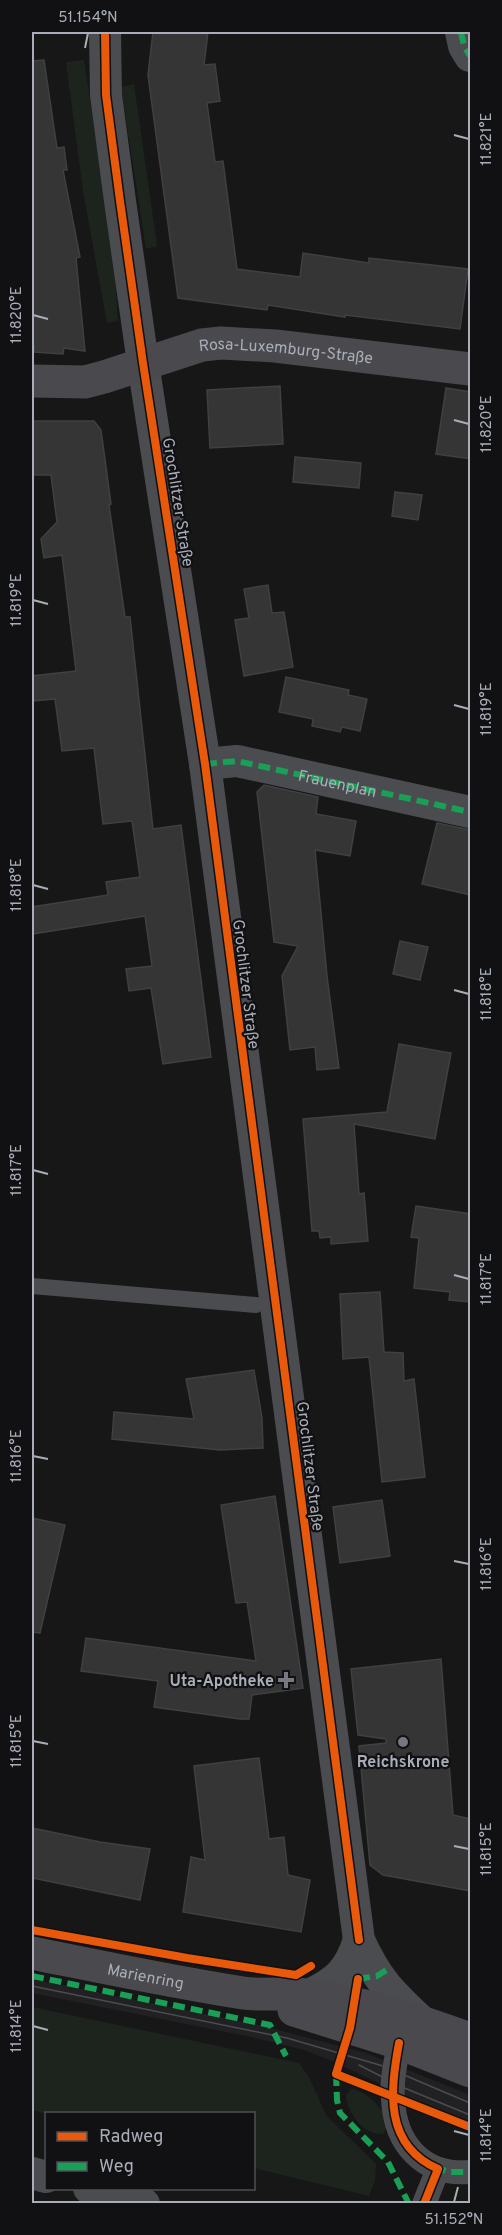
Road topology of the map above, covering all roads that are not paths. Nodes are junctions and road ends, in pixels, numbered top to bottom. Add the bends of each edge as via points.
1 (105, 32) edge
2 (461, 32) edge
3 (471, 56) edge
4 (143, 363) junction
5 (471, 369) edge
6 (32, 381) edge
7 (205, 764) junction
8 (471, 812) edge
9 (32, 1286) edge
10 (256, 1305) dead end
11 (359, 1940) junction
12 (32, 1953) edge
13 (260, 1995) junction
14 (309, 1995) junction
15 (411, 2032) junction
16 (471, 2039) edge
17 (471, 2071) edge
18 (438, 2169) junction
19 (471, 2172) edge
20 (96, 2190) edge
21 (144, 2204) edge
22 (424, 2204) edge

1 - 4 street, Grochlitzer Straße via 106,95
2 - 3 street
4 - 5 main road, Rosa-Luxemburg-Straße via 202,345 237,343
4 - 6 main road, Rosa-Luxemburg-Straße via 104,377 70,382
4 - 7 street, Grochlitzer Straße
7 - 8 street, Frauenplan via 237,761
7 - 11 street, Grochlitzer Straße
9 - 10 lane
11 - 14 street via 343,1973
11 - 15 street, Grochlitzer Straße
12 - 13 main road, Marienring
13 - 14 main road
13 - 15 main road via 304,2014
14 - 15 main road
15 - 16 main road
15 - 17 main road
15 - 18 street via 392,2097 397,2123 409,2148
18 - 19 street
18 - 22 street
20 - 21 street

